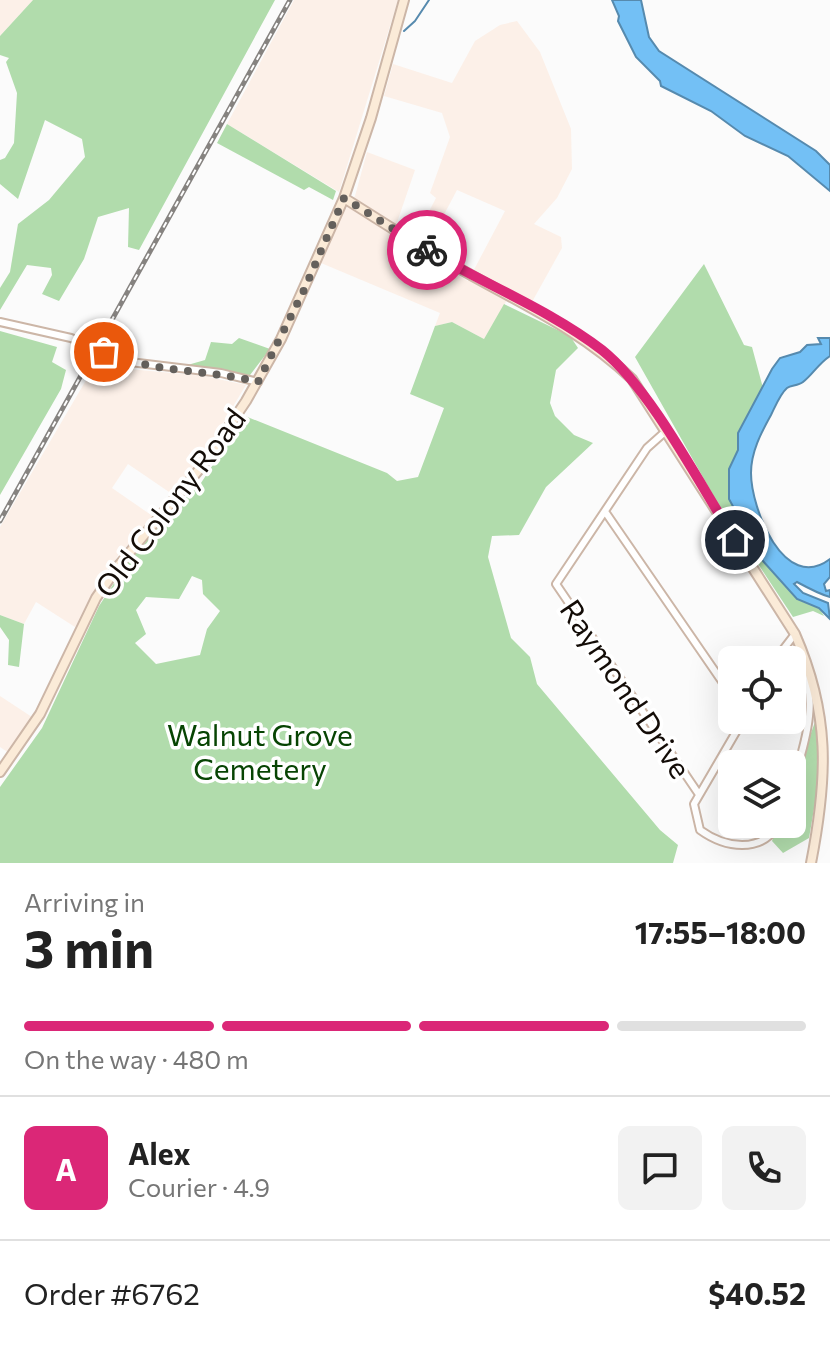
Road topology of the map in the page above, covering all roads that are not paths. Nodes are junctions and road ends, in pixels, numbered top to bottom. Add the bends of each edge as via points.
1 (404, 0) edge
2 (344, 198) junction
3 (0, 322) edge
4 (258, 382) junction
5 (666, 431) junction
6 (606, 513) junction
7 (795, 634) junction
8 (784, 646) edge
9 (718, 676) edge
10 (806, 679) edge
11 (734, 734) edge
12 (803, 750) edge
13 (0, 772) edge
14 (698, 793) junction
15 (768, 838) edge
16 (811, 863) edge

1 - 2 main road, Old Colony Road
2 - 4 main road, Old Colony Road
2 - 5 main road via 603,351 632,379
3 - 4 street via 71,338 130,362
4 - 13 main road, Old Colony Road via 203,465 106,582 40,714
5 - 6 street via 647,448
5 - 7 main road
6 - 9 street
6 - 14 street, Raymond Drive via 556,584
7 - 8 street
7 - 16 main road via 822,694 828,737
10 - 12 street via 812,707
11 - 14 street
14 - 15 street via 695,816 700,830 714,840 738,846

